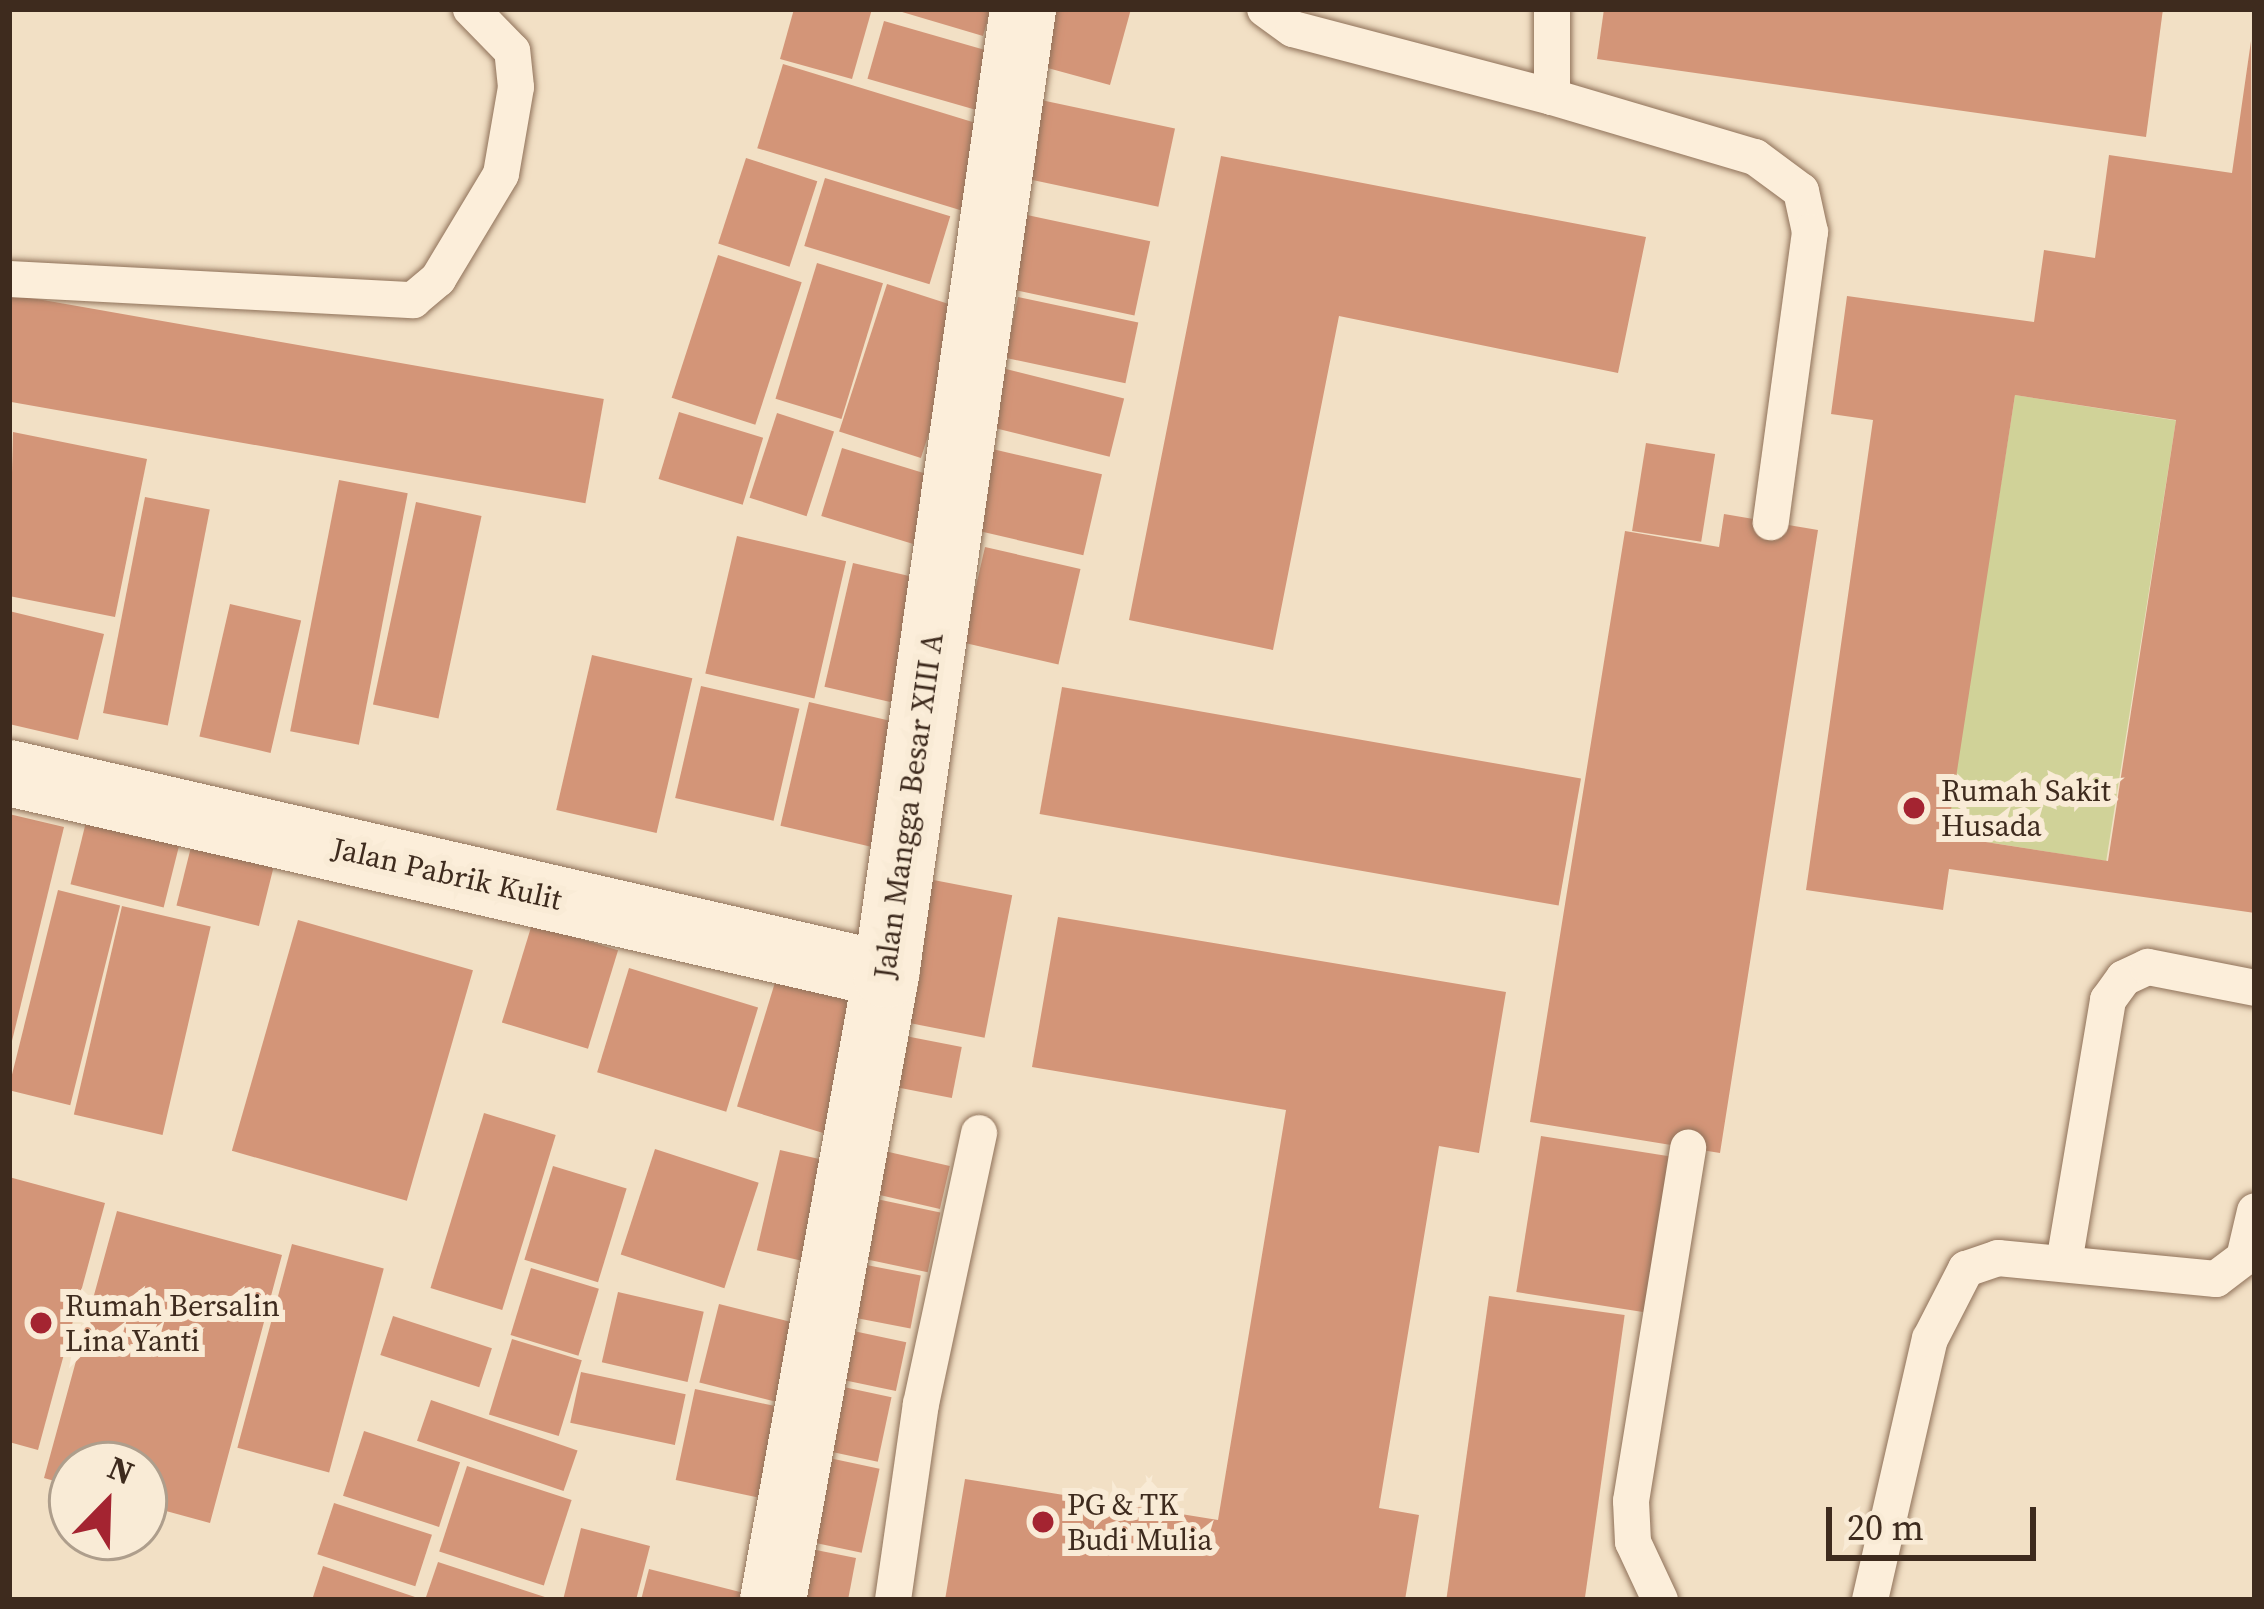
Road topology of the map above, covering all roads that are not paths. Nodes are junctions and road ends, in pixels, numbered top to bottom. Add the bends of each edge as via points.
1 (471, 9) edge
2 (1023, 9) edge
3 (1265, 9) edge
4 (1552, 9) edge
5 (1552, 97) junction
6 (9, 279) edge
7 (1771, 522) dead end
8 (9, 773) edge
9 (886, 974) junction
10 (2255, 988) edge
11 (979, 1133) dead end
12 (1688, 1148) dead end
13 (2255, 1211) edge
14 (2064, 1263) junction
15 (773, 1600) edge
16 (893, 1600) edge
17 (1660, 1600) edge
18 (1870, 1600) edge

1 - 6 lane via 512,51 516,87 501,174 438,279 413,300
2 - 9 street, Jalan Mangga Besar XIII A
3 - 5 lane via 1293,29
4 - 5 lane
5 - 7 lane via 1755,157 1801,191 1810,232
8 - 9 street, Jalan Pabrik Kulit
9 - 15 street, Jalan Mangga Besar XIII A
10 - 14 lane via 2148,967 2124,978 2108,1000
11 - 16 lane via 921,1404
12 - 17 lane via 1631,1501 1637,1558
13 - 14 lane via 2244,1258 2216,1279
14 - 18 lane via 1997,1258 1966,1269 1946,1298

